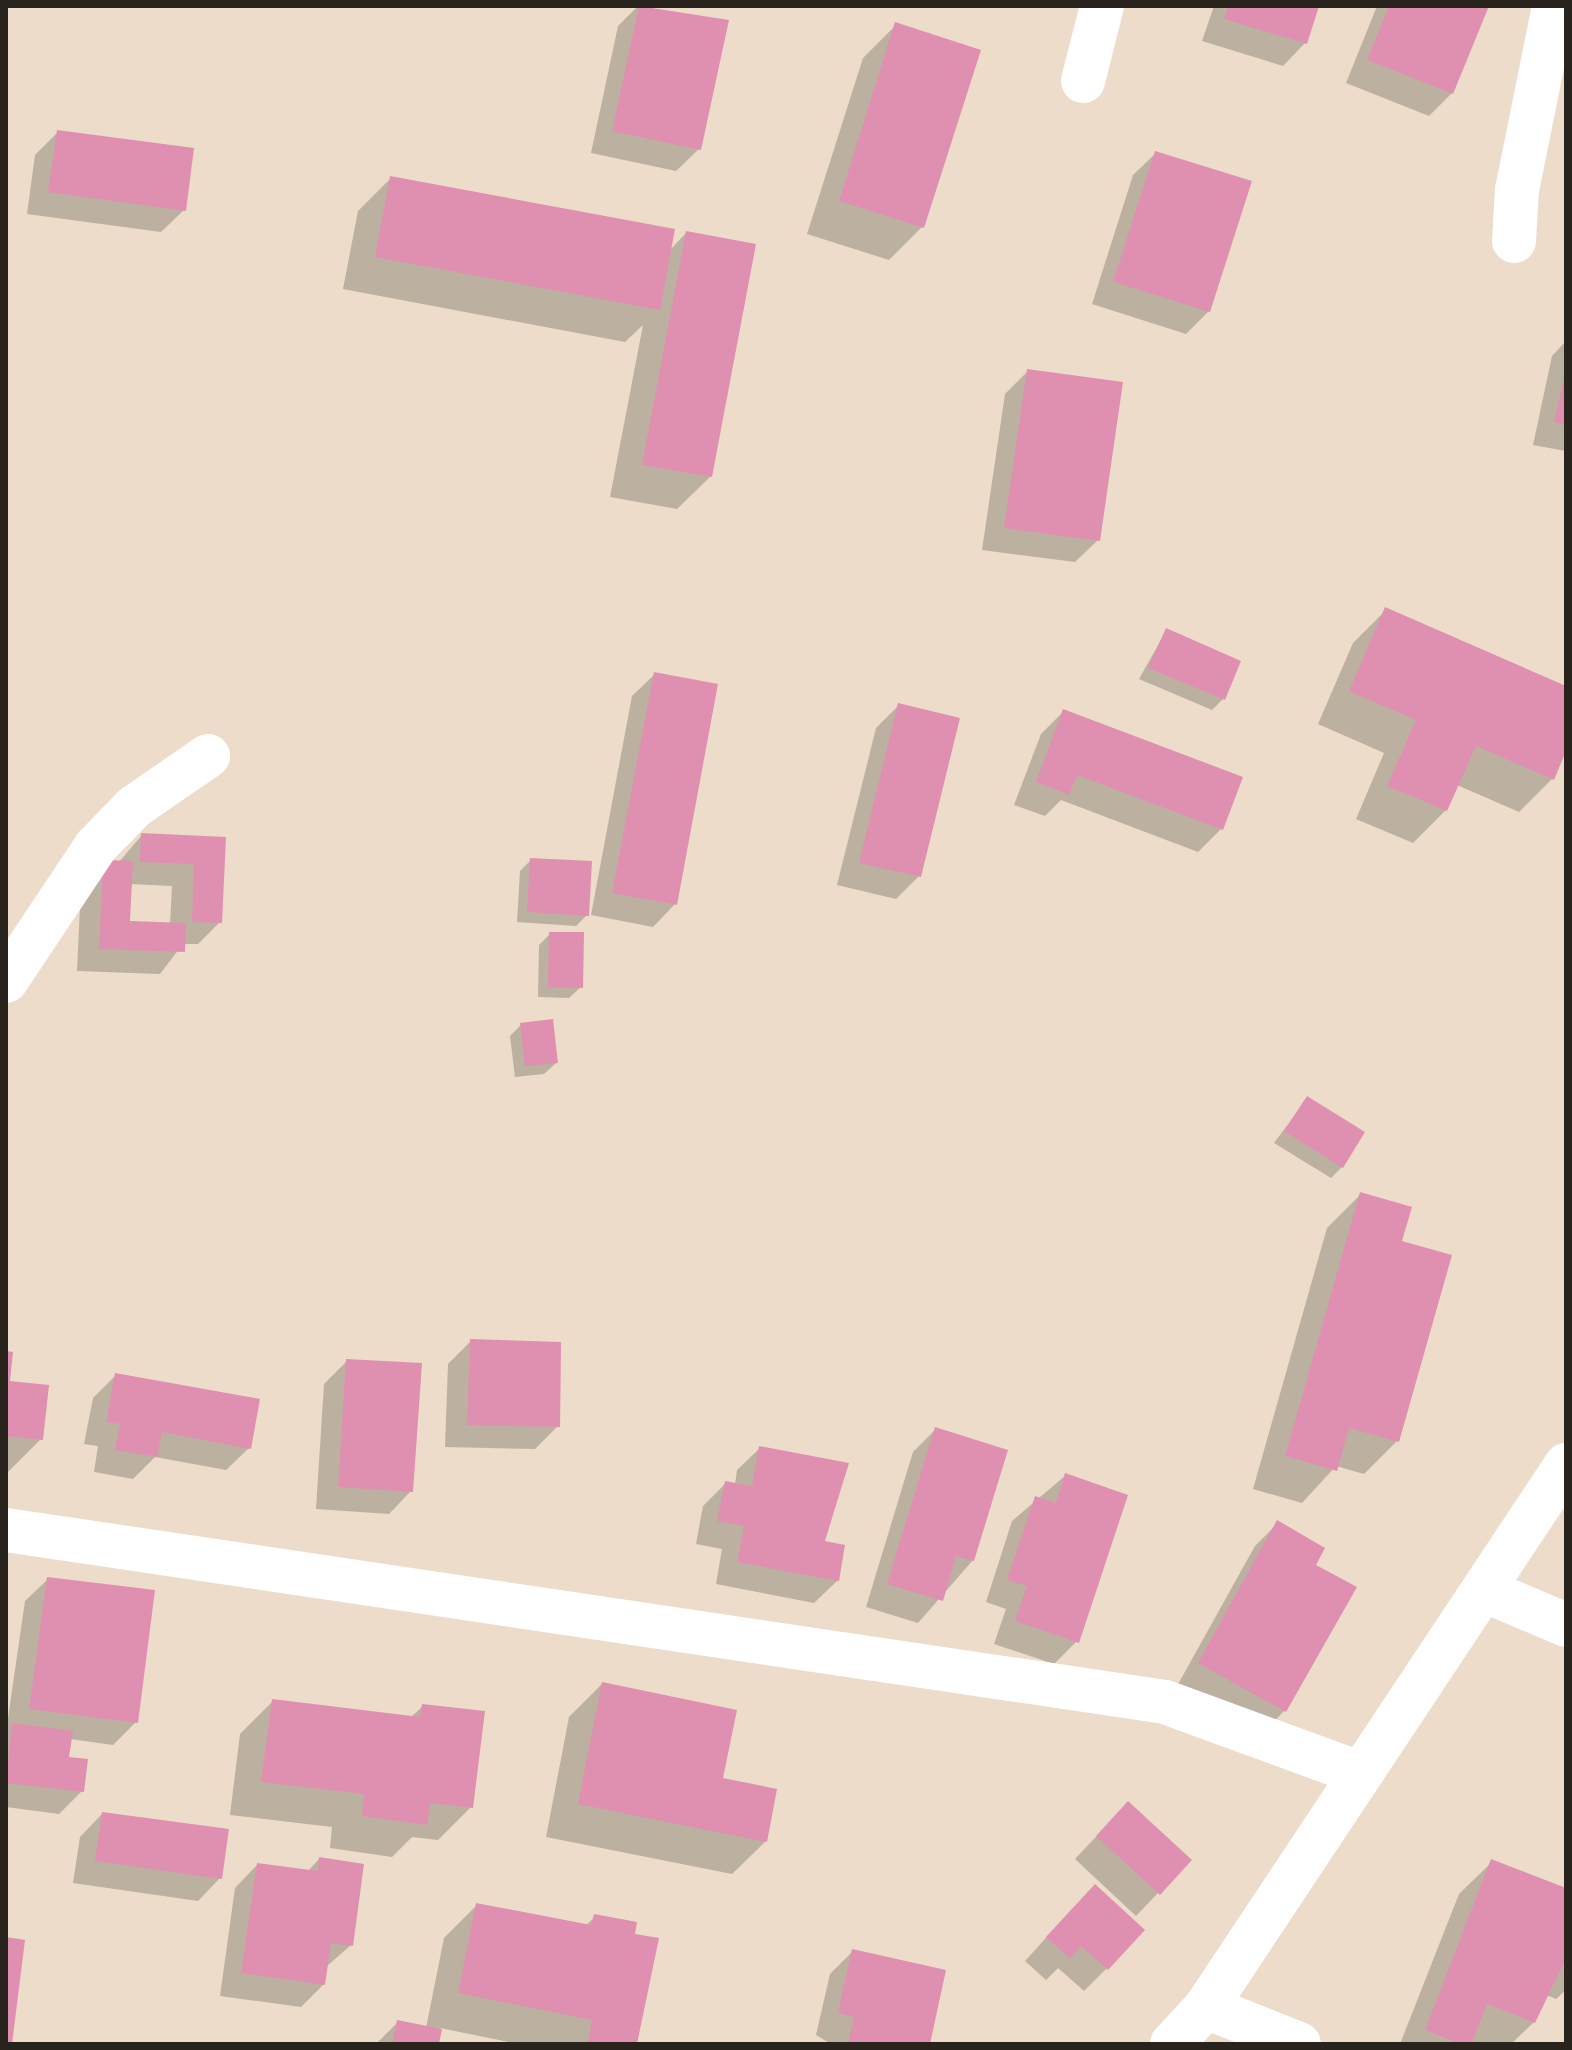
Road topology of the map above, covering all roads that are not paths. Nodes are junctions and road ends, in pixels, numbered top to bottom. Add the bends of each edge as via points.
1 (1102, 6) edge
2 (1554, 6) edge
3 (1083, 81) dead end
4 (1514, 241) dead end
5 (208, 756) dead end
6 (6, 981) edge
7 (1566, 1465) edge
8 (6, 1530) edge
9 (1486, 1591) junction
10 (1566, 1625) edge
11 (1356, 1772) junction
12 (1206, 2007) junction
13 (1172, 2044) edge
14 (1299, 2044) edge

1 - 3 street
2 - 4 street via 1517,190
5 - 6 street via 134,807 96,846
7 - 9 street
8 - 11 street via 1165,1702
9 - 10 street
9 - 11 street
11 - 12 street
12 - 13 street
12 - 14 street

